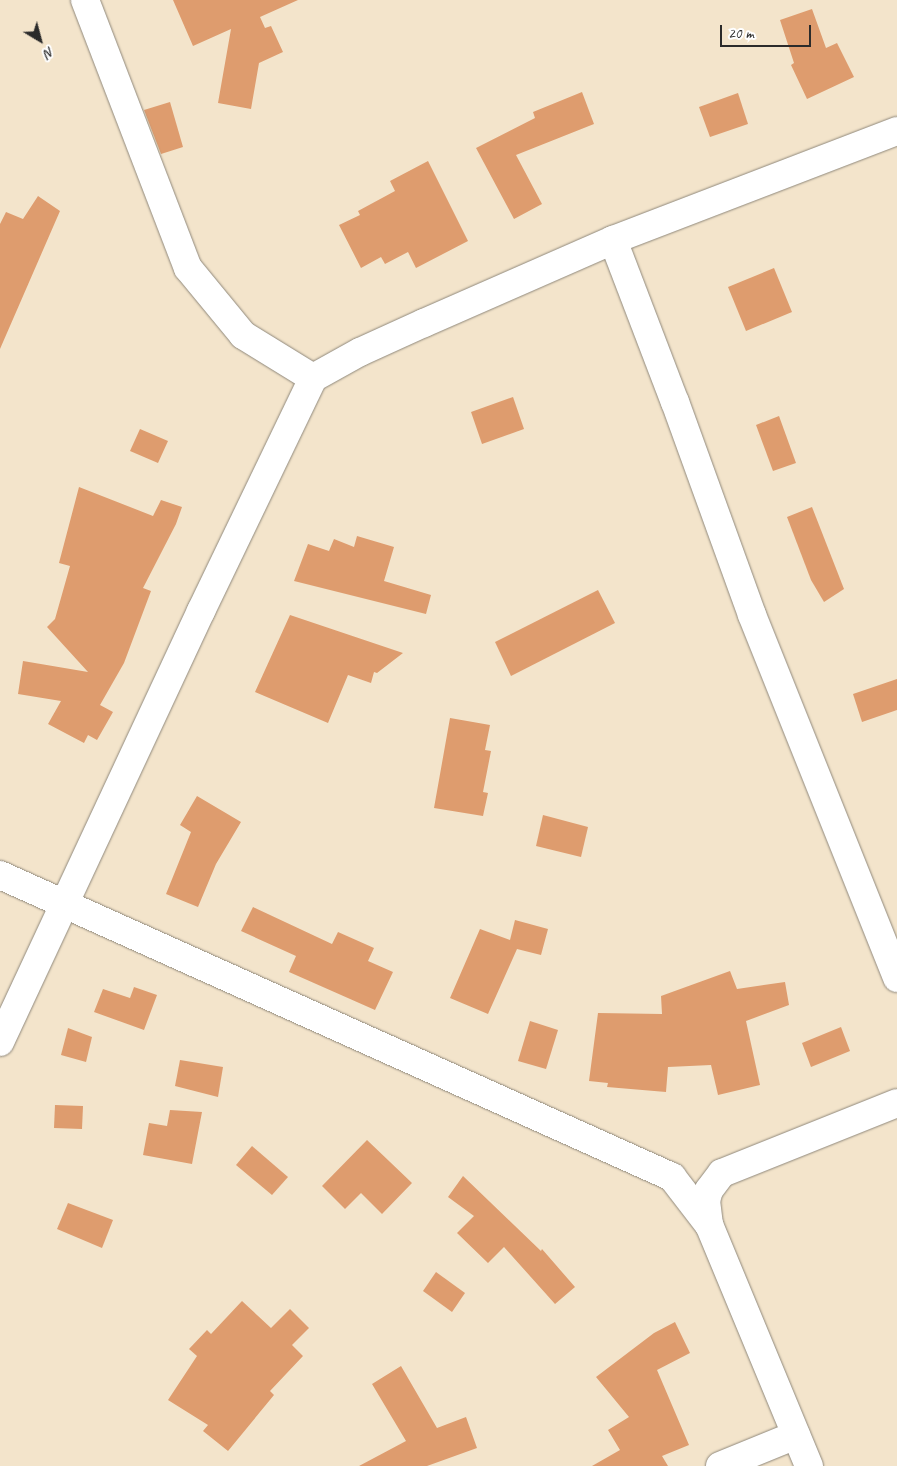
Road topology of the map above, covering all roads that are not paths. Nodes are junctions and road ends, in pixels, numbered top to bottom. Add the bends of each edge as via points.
1 (85, 0) edge
2 (897, 131) edge
3 (614, 240) junction
4 (313, 378) junction
5 (0, 875) edge
6 (66, 904) junction
7 (897, 978) edge
8 (0, 1042) edge
9 (897, 1103) edge
10 (722, 1173) junction
11 (672, 1177) junction
12 (709, 1225) junction
13 (796, 1435) junction
14 (720, 1466) edge
15 (809, 1466) edge

1 - 4 street via 188,268 243,335
2 - 3 street
3 - 4 street via 360,352
3 - 7 street via 752,615
4 - 6 street
5 - 6 street
6 - 8 street
6 - 11 street
9 - 10 street
10 - 11 street
10 - 12 street via 709,1190 706,1201
11 - 12 street
12 - 13 street
13 - 14 street
13 - 15 street

